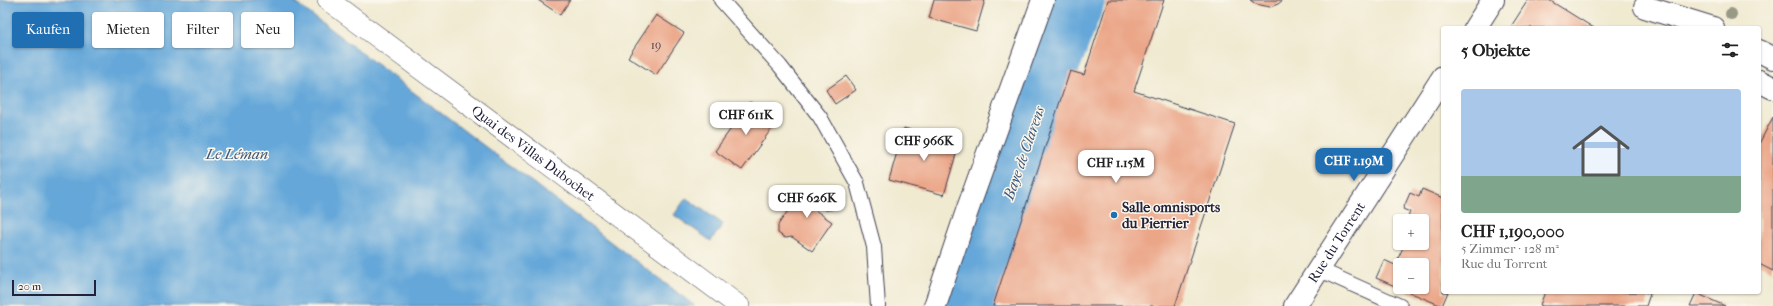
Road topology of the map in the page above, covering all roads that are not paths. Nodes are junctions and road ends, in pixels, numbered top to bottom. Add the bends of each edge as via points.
1 (328, 0) edge
2 (721, 0) edge
3 (1043, 0) edge
4 (1493, 0) edge
5 (1638, 4) edge
6 (1476, 26) edge
7 (1668, 26) edge
8 (1707, 26) edge
9 (1761, 52) edge
10 (1773, 58) edge
11 (1441, 80) edge
12 (1761, 81) edge
13 (1773, 88) edge
14 (1318, 269) junction
15 (739, 306) edge
16 (878, 306) edge
17 (935, 306) edge
18 (1294, 306) edge
19 (1400, 306) edge

1 - 15 street, Quai des Villas Dubochet
2 - 16 lane via 780,66 820,117 857,183 874,247
3 - 17 street
4 - 6 street
5 - 7 street
5 - 8 street
9 - 10 street
11 - 14 street, Rue du Torrent
12 - 13 street
14 - 18 street, Rue du Torrent
14 - 19 lane

